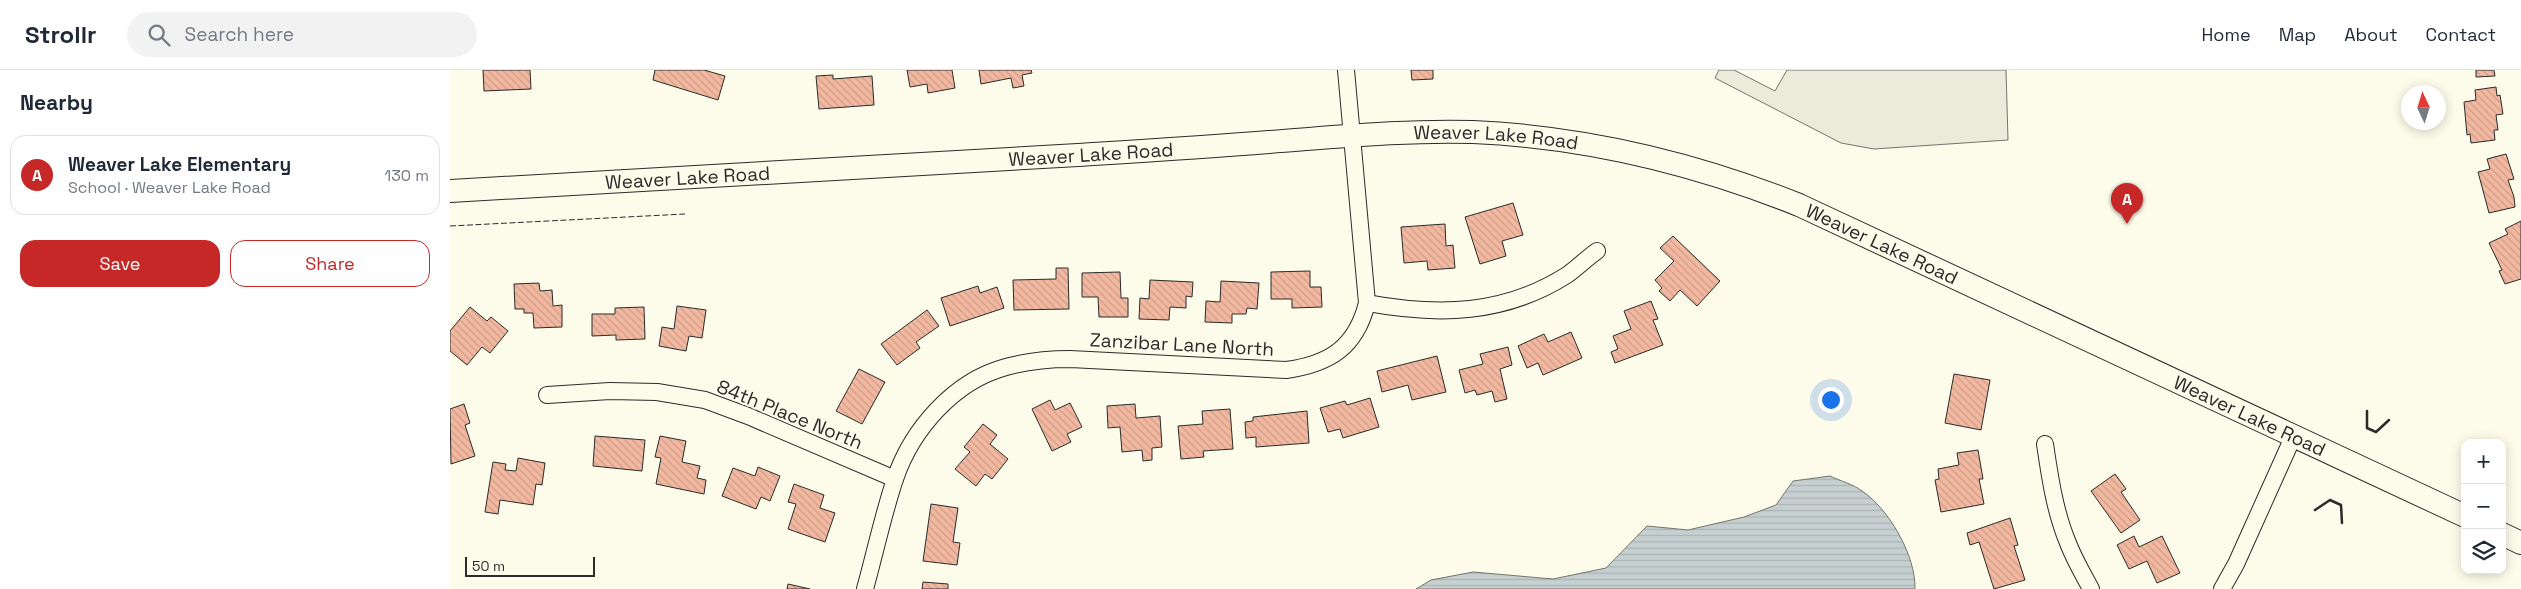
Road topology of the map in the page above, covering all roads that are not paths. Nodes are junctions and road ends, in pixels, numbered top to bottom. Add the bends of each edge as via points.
1 (1346, 70) edge
2 (1351, 136) junction
3 (450, 191) edge
4 (1597, 251) dead end
5 (1367, 303) junction
6 (547, 394) dead end
7 (2294, 435) junction
8 (2046, 444) dead end
9 (895, 478) junction
10 (2461, 514) edge
11 (2506, 536) edge
12 (2521, 543) edge
13 (865, 589) edge
14 (2091, 589) edge
15 (2222, 589) edge

1 - 2 street, Zanzibar Lane North
2 - 3 main road, Weaver Lake Road via 1203,148
2 - 5 street, Zanzibar Lane North
2 - 7 main road, Weaver Lake Road via 1475,132 1555,139 1632,152 1724,177 1831,218
4 - 5 street via 1567,274 1530,294 1489,307 1447,312 1405,310
5 - 9 street, Zanzibar Lane North via 1357,330 1346,344 1332,357 1312,366 1286,370 1070,359 1038,360 1004,367 974,380 931,417 907,451
6 - 9 street, 84th Place North via 657,392 705,400
7 - 10 main road, Weaver Lake Road
7 - 15 street
8 - 14 street via 2059,519
9 - 13 street, Zanzibar Lane North
11 - 12 main road

